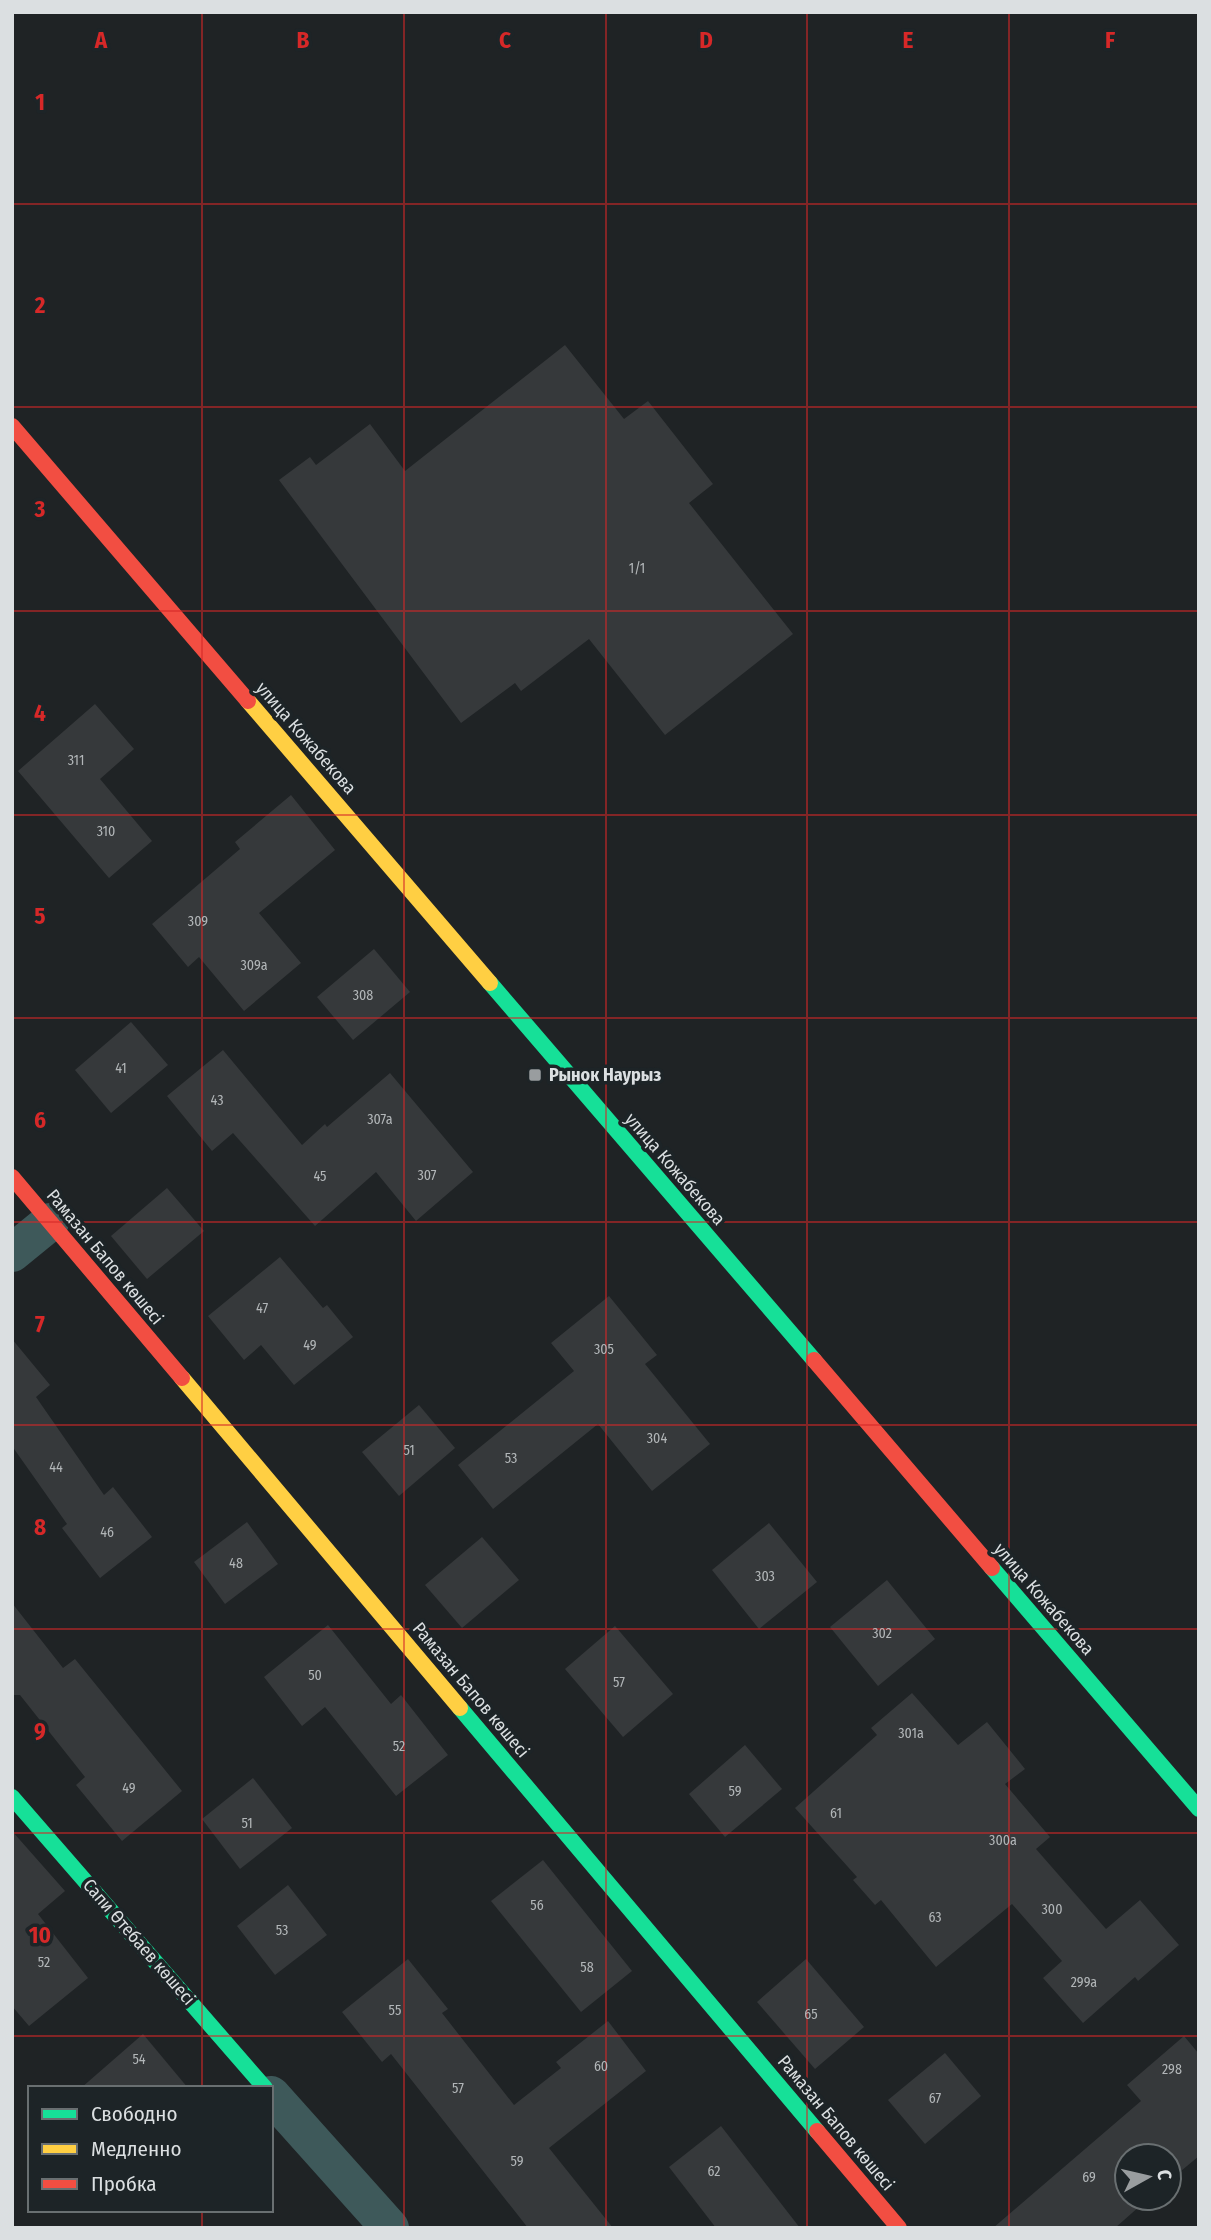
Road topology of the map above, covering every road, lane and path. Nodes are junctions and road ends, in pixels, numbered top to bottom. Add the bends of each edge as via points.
1 (12, 426) edge
2 (12, 1177) edge
3 (50, 1222) junction
4 (12, 1253) edge
5 (12, 1797) edge
6 (1199, 1809) edge
7 (263, 2086) edge
8 (273, 2097) edge
9 (390, 2228) edge
10 (899, 2228) edge

1 - 6 main road, улица Кожабекова
2 - 3 main road, Рамазан Бапов көшесі
3 - 4 street
3 - 10 main road, Рамазан Бапов көшесі
5 - 7 main road, Сапи Өтебаев көшесі
8 - 9 street

